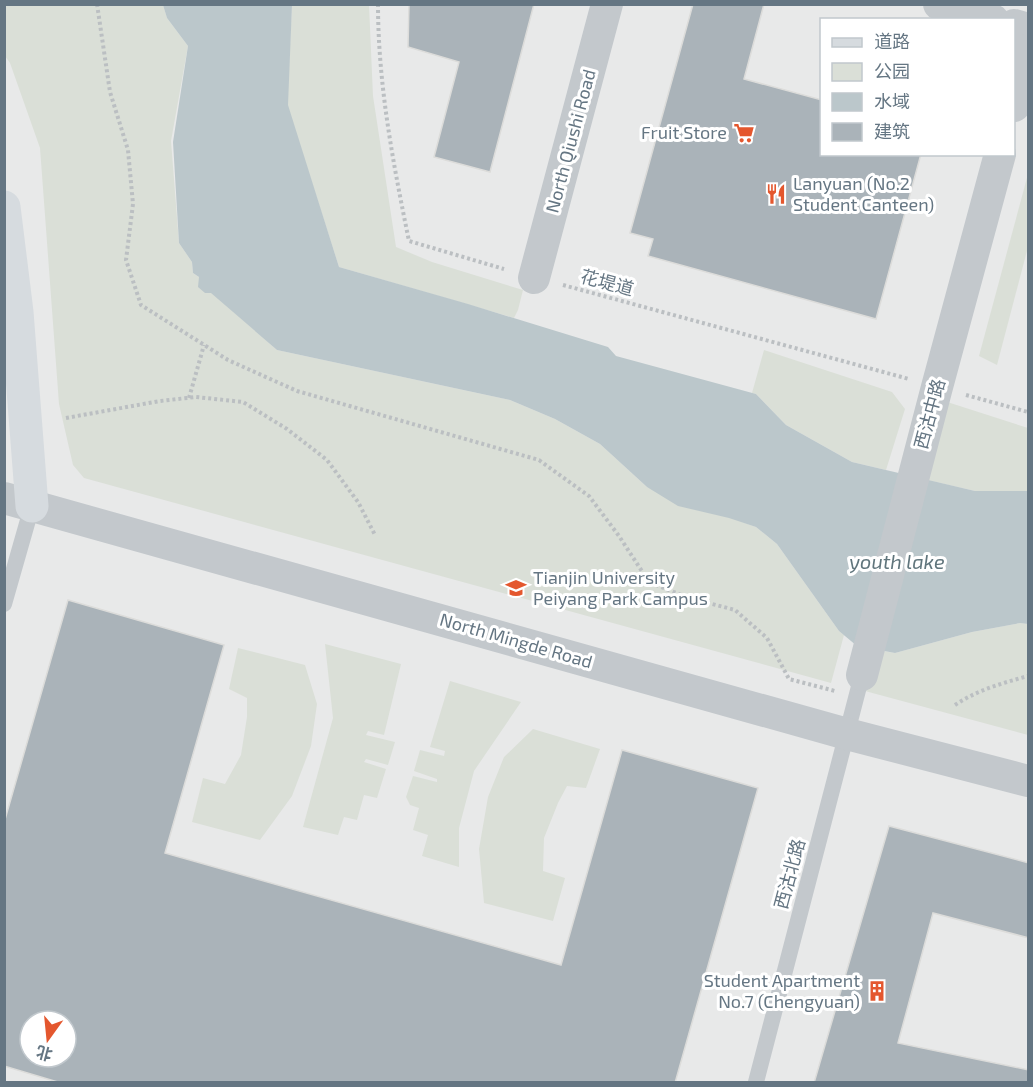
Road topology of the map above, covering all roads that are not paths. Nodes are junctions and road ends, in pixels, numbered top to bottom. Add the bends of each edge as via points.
1 (607, 4) edge
2 (939, 4) edge
3 (986, 18) edge
4 (1029, 50) edge
5 (1015, 101) edge
6 (999, 156) edge
7 (4, 207) edge
8 (534, 278) road end
9 (18, 502) edge
10 (4, 604) edge
11 (859, 686) joint
12 (847, 734) junction
13 (1029, 782) edge
14 (756, 1083) edge

1 - 8 street, North Qiushi Road
2 - 3 street
4 - 5 street
6 - 11 street, 西沽中路
7 - 9 street via 17,312
9 - 10 lane
9 - 12 street, North Mingde Road
11 - 12 lane, 西沽北路
12 - 13 street, North Mingde Road
12 - 14 lane, 西沽北路

